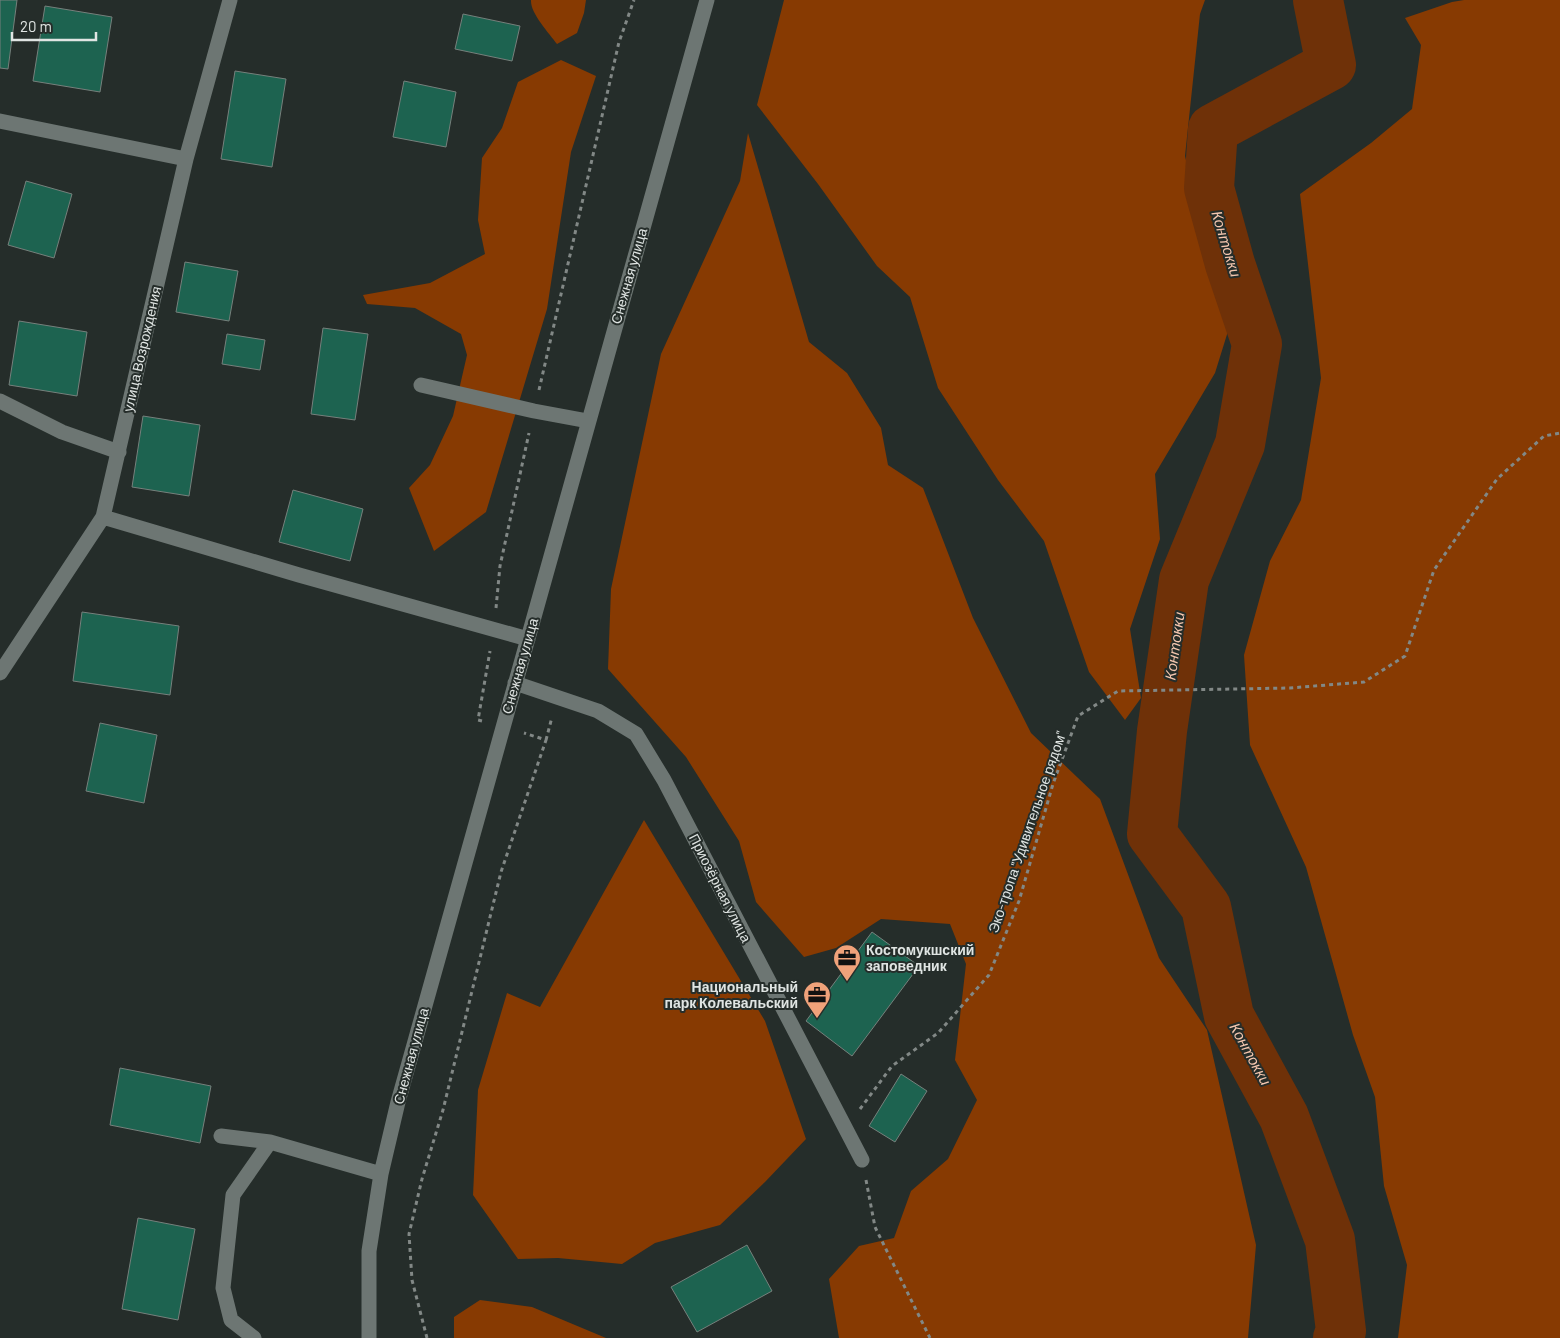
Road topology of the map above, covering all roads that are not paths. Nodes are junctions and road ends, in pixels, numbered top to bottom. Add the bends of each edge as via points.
1 (230, 0) edge
2 (707, 0) edge
3 (0, 122) edge
4 (186, 159) junction
5 (421, 384) dead end
6 (0, 401) edge
7 (588, 421) junction
8 (119, 452) junction
9 (103, 517) junction
10 (528, 639) junction
11 (0, 673) edge
12 (516, 683) junction
13 (221, 1136) dead end
14 (270, 1142) junction
15 (862, 1160) road end
16 (381, 1174) junction
17 (254, 1338) edge
18 (369, 1338) edge

1 - 4 street, улица Возрождения
2 - 7 street, Снежная улица
3 - 4 street
4 - 8 street, улица Возрождения
5 - 7 street
6 - 8 street via 62,432
7 - 10 street, Снежная улица
8 - 9 street, улица Возрождения
9 - 10 street
9 - 11 street, улица Возрождения
10 - 12 street, Снежная улица
12 - 15 street, Приозёрная улица via 598,711 636,734 664,780
12 - 16 street, Снежная улица via 400,1092
13 - 14 street
14 - 16 street
14 - 17 street via 233,1195 223,1288 231,1320
16 - 18 street, Снежная улица via 369,1251

